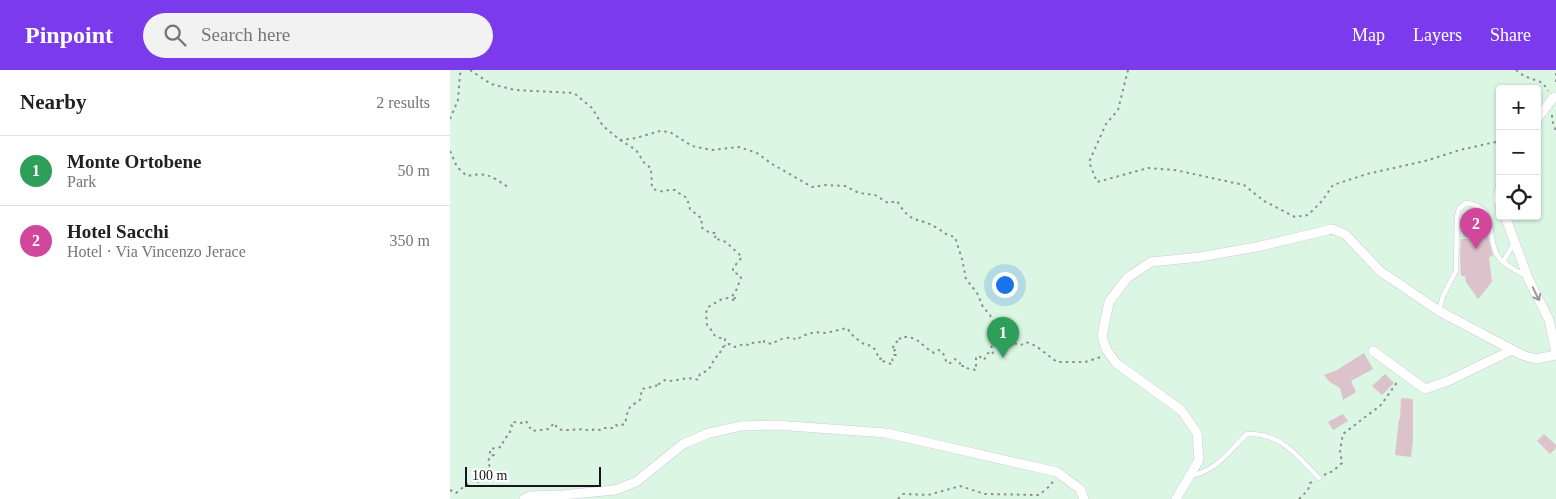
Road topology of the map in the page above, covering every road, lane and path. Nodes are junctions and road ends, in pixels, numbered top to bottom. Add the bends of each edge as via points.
1 (463, 70) edge
2 (470, 70) edge
3 (1128, 70) edge
4 (1516, 70) edge
5 (1556, 73) edge
6 (1556, 86) edge
7 (1554, 97) edge
8 (1541, 114) edge
9 (450, 119) edge
10 (1556, 132) edge
11 (620, 140) junction
12 (1496, 142) edge
13 (450, 151) edge
14 (508, 187) dead end
15 (1507, 220) edge
16 (1515, 242) junction
17 (1503, 262) junction
18 (1528, 278) junction
19 (1439, 311) junction
20 (1553, 318) edge
21 (997, 336) junction
22 (725, 346) junction
23 (1512, 350) junction
24 (1373, 351) dead end
25 (1108, 352) junction
26 (1556, 353) edge
27 (1401, 372) junction
28 (1057, 472) junction
29 (1190, 476) junction
30 (1319, 478) junction
31 (450, 490) edge
32 (524, 499) edge
33 (898, 499) edge
34 (1084, 499) edge
35 (1176, 499) edge
36 (1299, 499) edge

1 - 9 path via 458,100
2 - 11 path via 491,84 515,90 574,93
3 - 12 path via 1118,110 1106,124 1089,162 1097,182 1148,168 1175,170 1244,185 1264,201 1295,216 1308,216 1333,185
4 - 7 path via 1543,83
5 - 6 path
7 - 8 street
7 - 10 path via 1552,120
11 - 21 path via 660,131 670,132 692,146 712,150 739,147 757,153 812,187 846,186 859,193 875,195 888,203 897,201 913,218 955,237 966,279 990,315
11 - 22 path via 636,150 645,164 652,168 652,188 666,192 673,189 687,198 690,209 702,219 702,227 710,234 715,233 714,238 726,242 742,257 733,268 741,278 731,297 736,301 728,298 718,300 708,307 706,313 712,334 725,338
13 - 14 path via 457,167 466,176 482,173
15 - 16 street
16 - 17 lane
16 - 18 street
17 - 18 lane
17 - 19 lane via 1498,256 1486,211 1476,204 1466,203 1457,216 1456,271
18 -> 20 street
19 - 23 street
19 - 25 street via 1380,271 1345,234 1332,229 1261,246 1151,262 1126,278 1109,302 1102,336
20 - 26 street
21 - 22 path via 991,348 993,353 988,353 984,360 976,356 976,370 958,366 960,363 955,359 949,364 939,350 934,353 921,340 910,337 898,338 892,350 896,355 890,364 883,358 879,359 872,346 854,337 847,328 815,332 797,340 781,338 772,344 764,340 749,345
21 - 25 path via 1005,341 1036,346 1057,362 1085,362
22 - 31 path via 711,369 700,374 698,380 691,377 665,380 642,389 640,400 628,410 625,424 614,428 563,430 554,423 549,429 532,431 526,421 513,422 501,447 490,449 494,454 488,462 492,473 490,477 472,481 456,493
23 - 26 street via 1536,359
23 - 27 street via 1425,389
24 - 27 street
25 - 29 street via 1116,364 1181,410 1197,433 1199,460
27 - 30 path via 1398,382 1381,405 1343,434 1342,462
28 - 32 street via 886,433 815,426 741,426 708,433 683,444 636,482 615,490
28 - 33 path via 1051,485 1039,495 985,494 960,486 928,495 903,494
28 - 34 street via 1080,489
29 - 30 lane via 1203,473 1226,457 1248,434 1262,434 1282,442
29 - 35 street
30 - 36 path via 1310,483

